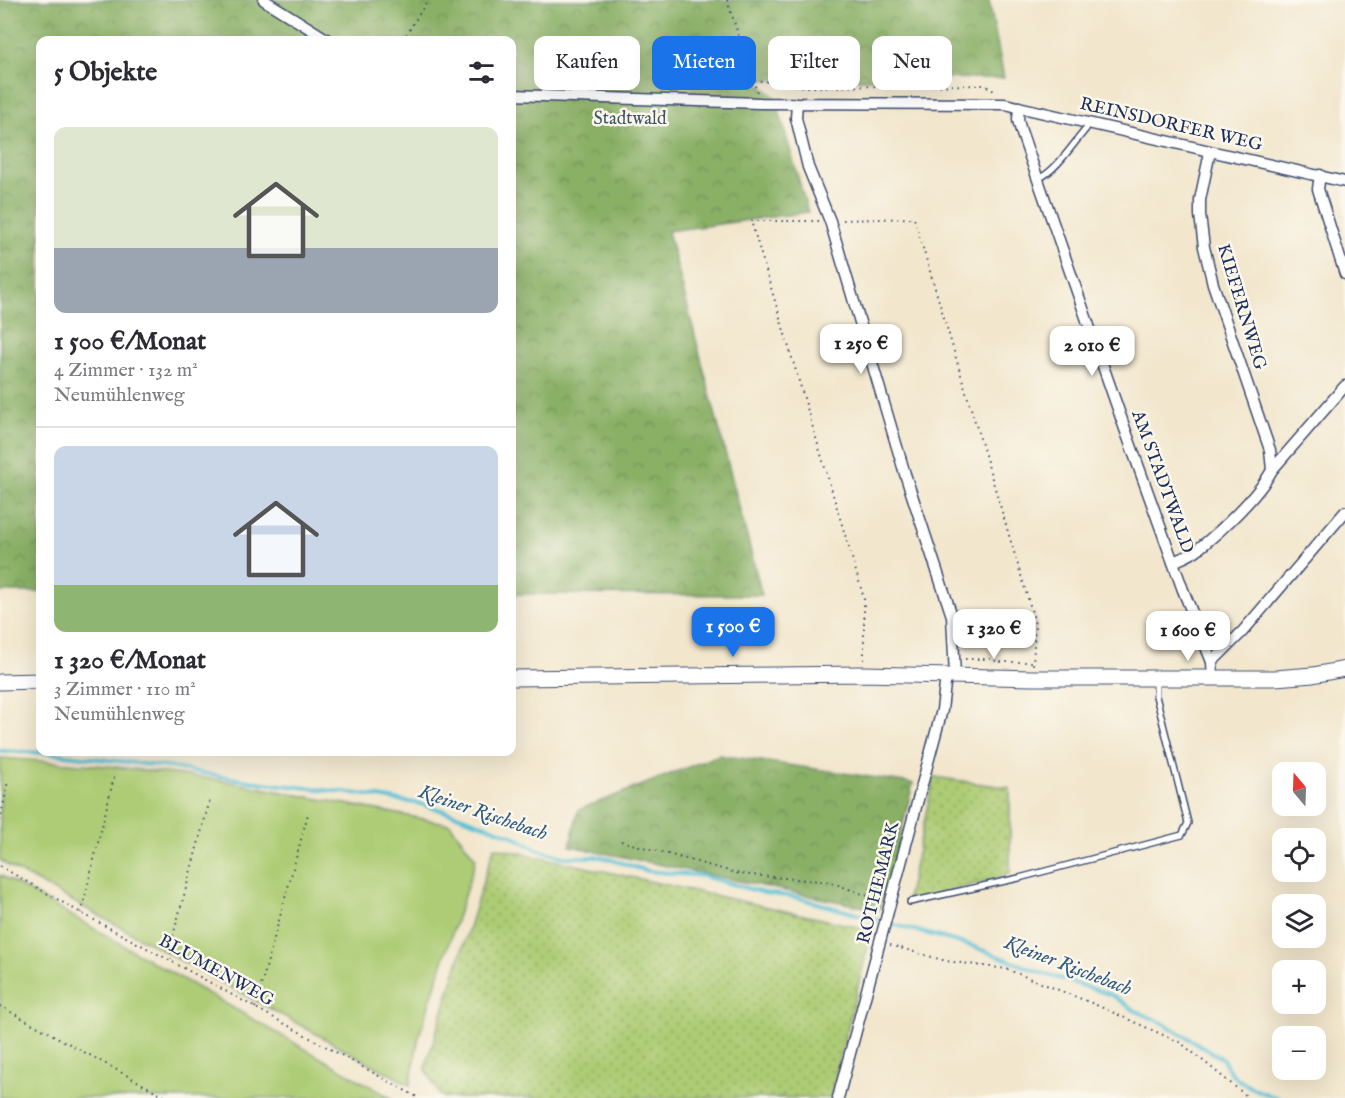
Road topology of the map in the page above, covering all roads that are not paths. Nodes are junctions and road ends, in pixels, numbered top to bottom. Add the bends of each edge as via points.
1 (264, 0) edge
2 (322, 36) edge
3 (516, 94) edge
4 (797, 103) junction
5 (1019, 107) junction
6 (1089, 122) junction
7 (1210, 152) junction
8 (1320, 175) junction
9 (1038, 179) junction
10 (1345, 182) edge
11 (1345, 274) edge
12 (1345, 386) edge
13 (1272, 470) junction
14 (1345, 512) edge
15 (1173, 562) junction
16 (1212, 662) junction
17 (1345, 669) edge
18 (952, 672) junction
19 (516, 678) edge
20 (1156, 678) junction
21 (1213, 678) junction
22 (36, 681) edge
23 (0, 682) edge
24 (910, 902) dead end
25 (838, 1098) edge

1 - 2 street
3 - 4 street, REINSDORFER WEG
4 - 5 street, REINSDORFER WEG
4 - 18 street, ROTHEMARK via 796,118 808,167 830,221 905,474 952,616
5 - 6 street, REINSDORFER WEG
5 - 9 street, AM STADTWALD via 1018,120
6 - 7 street, REINSDORFER WEG
6 - 9 lane
7 - 8 street, REINSDORFER WEG
7 - 13 street, KIEFERNWEG via 1200,200 1201,231 1213,284 1270,450
8 - 10 street, REINSDORFER WEG
8 - 11 street via 1318,189
9 - 15 street, AM STADTWALD
12 - 13 street
13 - 15 street via 1246,504 1198,550
14 - 16 street
15 - 16 street, AM STADTWALD
16 - 21 street, AM STADTWALD
17 - 21 street via 1293,678
18 - 19 street
18 - 20 street via 1033,678
18 - 25 street, ROTHEMARK
20 - 21 street
20 - 24 lane via 1156,696 1188,823 1182,835
22 - 23 street

